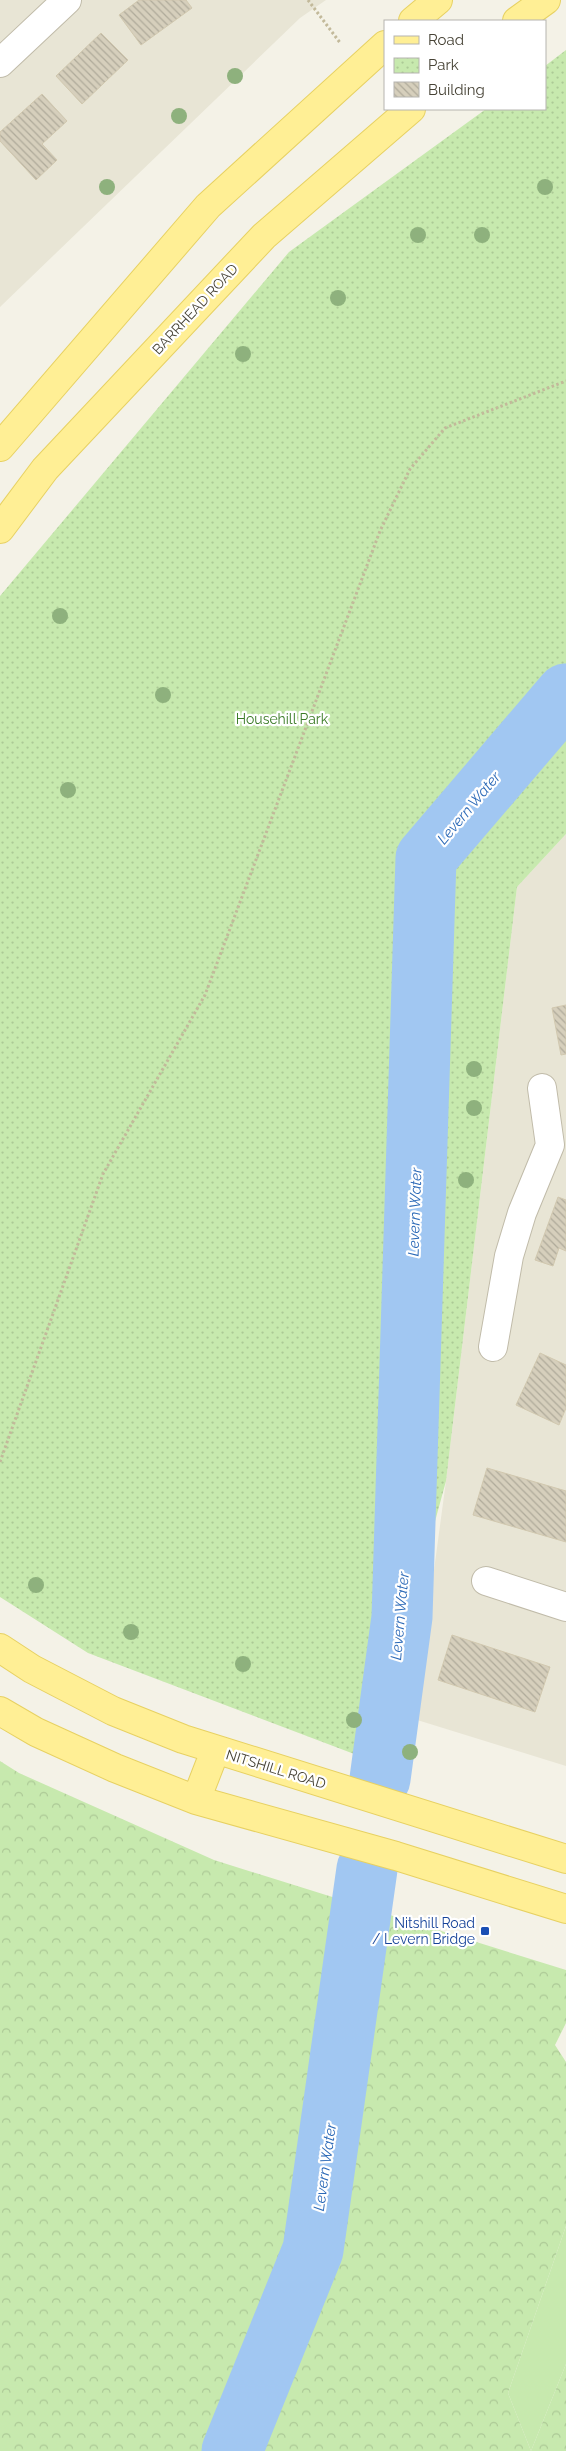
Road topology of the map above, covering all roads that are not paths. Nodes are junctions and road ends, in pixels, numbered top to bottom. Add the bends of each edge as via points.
1 (67, 0) edge
2 (438, 0) edge
3 (546, 0) edge
4 (414, 20) edge
5 (518, 20) edge
6 (384, 46) edge
7 (0, 63) edge
8 (410, 110) edge
9 (0, 447) edge
10 (0, 529) edge
11 (542, 1088) dead end
12 (558, 1147) edge
13 (492, 1347) dead end
14 (486, 1581) dead end
15 (566, 1606) edge
16 (0, 1648) edge
17 (0, 1711) edge
18 (214, 1751) junction
19 (196, 1800) junction
20 (566, 1859) edge
21 (566, 1909) edge

1 - 7 street
2 - 4 main road
3 - 5 main road
6 - 9 main road via 208,206
8 - 10 main road, BARRHEAD ROAD via 264,236 45,469
11 - 12 street
12 - 13 street via 522,1213 509,1256
14 - 15 street
16 - 18 main road, NITSHILL ROAD via 32,1669 114,1710
17 - 19 main road via 36,1732 115,1768
18 - 19 main road
18 - 20 main road, NITSHILL ROAD
19 - 21 main road via 396,1856

